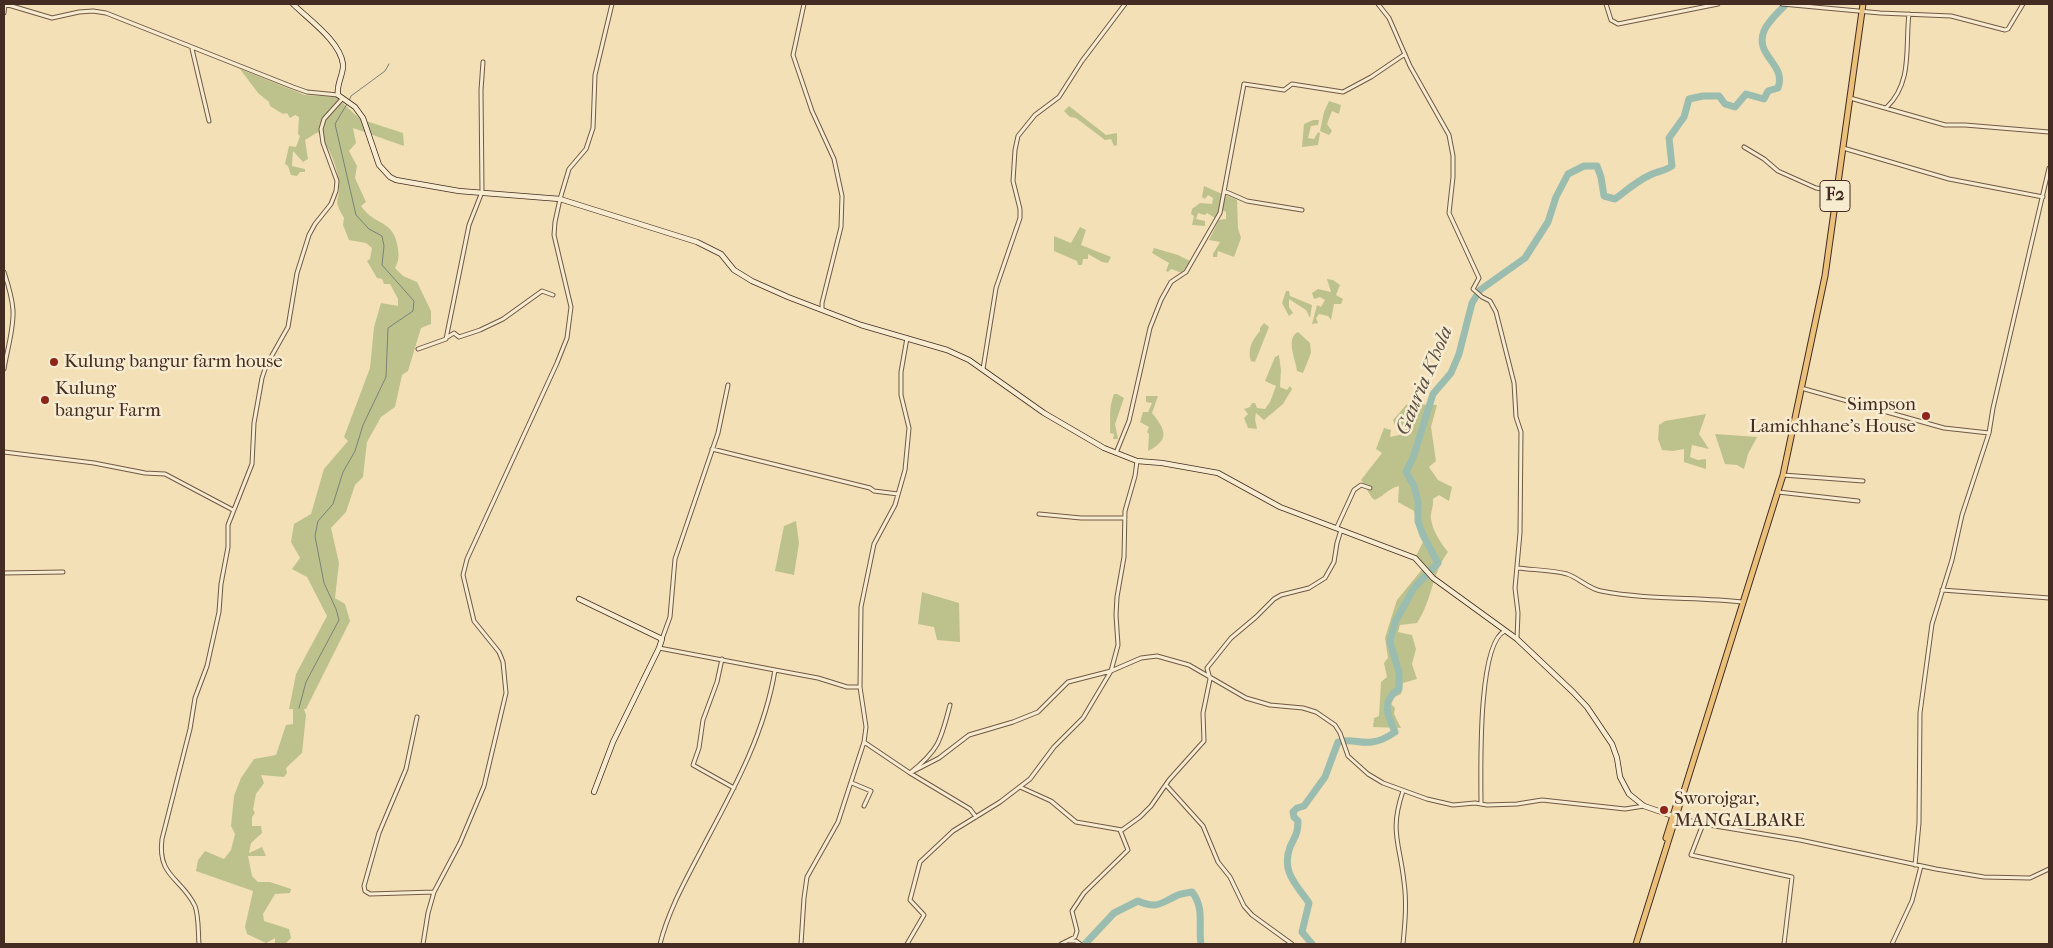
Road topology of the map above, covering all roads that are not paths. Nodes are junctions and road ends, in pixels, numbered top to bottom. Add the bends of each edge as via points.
1 (5, 4) edge
2 (293, 4) edge
3 (612, 4) edge
4 (804, 4) edge
5 (1125, 4) edge
6 (1378, 4) edge
7 (1606, 4) edge
8 (1718, 4) edge
9 (1782, 4) edge
10 (1863, 4) edge
11 (2023, 4) edge
12 (1862, 12) junction
13 (4, 13) edge
14 (1909, 14) junction
15 (191, 48) junction
16 (1405, 54) junction
17 (483, 62) dead end
18 (338, 95) junction
19 (1850, 98) junction
20 (345, 101) junction
21 (1887, 107) junction
22 (209, 121) dead end
23 (2049, 132) edge
24 (1744, 147) dead end
25 (1843, 148) junction
26 (2049, 168) edge
27 (1224, 191) junction
28 (1836, 191) junction
29 (482, 192) junction
30 (2043, 196) junction
31 (560, 199) junction
32 (1302, 210) dead end
33 (4, 272) edge
34 (553, 296) dead end
35 (822, 309) junction
36 (907, 338) junction
37 (446, 339) junction
38 (418, 349) dead end
39 (4, 368) edge
40 (983, 369) junction
41 (728, 385) dead end
42 (1802, 388) junction
43 (1989, 433) junction
44 (712, 449) junction
45 (4, 452) edge
46 (1116, 453) junction
47 (1136, 462) junction
48 (1783, 475) junction
49 (1862, 481) dead end
50 (1370, 488) dead end
51 (1777, 492) junction
52 (898, 494) junction
53 (1858, 501) dead end
54 (234, 510) junction
55 (1039, 514) dead end
56 (1125, 518) junction
57 (1339, 528) junction
58 (1518, 568) junction
59 (63, 572) dead end
60 (4, 573) edge
61 (1942, 590) junction
62 (2049, 598) edge
63 (579, 599) dead end
64 (1742, 602) junction
65 (1505, 631) junction
66 (1517, 638) junction
67 (662, 639) junction
68 (659, 648) junction
69 (722, 659) junction
70 (775, 670) junction
71 (1111, 671) junction
72 (1208, 674) junction
73 (860, 687) junction
74 (950, 705) dead end
75 (417, 716) dead end
76 (864, 742) junction
77 (910, 773) junction
78 (852, 783) junction
79 (1166, 785) junction
80 (1020, 787) junction
81 (734, 788) junction
82 (1403, 791) junction
83 (594, 792) dead end
84 (1481, 804) junction
85 (864, 806) dead end
86 (1644, 806) junction
87 (976, 817) junction
88 (1675, 817) junction
89 (1703, 824) junction
90 (1120, 830) junction
91 (1915, 865) junction
92 (1921, 866) junction
93 (2049, 869) edge
94 (434, 892) junction
95 (1069, 941) junction
96 (199, 944) edge
97 (423, 944) edge
98 (660, 944) edge
99 (801, 944) edge
100 (907, 944) edge
101 (1061, 944) edge
102 (1080, 944) edge
103 (1292, 944) edge
104 (1403, 944) edge
105 (1635, 944) edge
106 (1784, 944) edge
107 (1892, 944) edge

1 - 13 street
1 - 15 street via 52,18 79,12 106,13
2 - 18 street via 325,34 340,54 343,65
3 - 31 street via 595,75 593,128 586,149 569,169
4 - 35 street via 793,55 834,159 842,196 841,227
5 - 40 street via 1059,97 1035,115 1018,136 1013,181 1020,218 996,288
6 - 16 street via 1389,18
7 - 8 street via 1611,20 1618,24
9 - 12 street
10 - 12 main road, F2
11 - 14 street via 2007,30 1951,16
12 - 14 street
12 - 19 main road, F2
14 - 21 street via 1908,56 1902,85
15 - 18 street via 308,92
15 - 22 street
16 - 27 street via 1343,92 1292,84 1284,90 1244,84
16 - 58 street via 1449,135 1453,163 1449,212 1479,278 1473,289 1490,301 1496,312 1514,383 1516,417 1521,432
17 - 29 street
18 - 20 street
19 - 21 street
19 - 25 main road, F2
20 - 29 street via 363,118 379,165 390,177 422,186
20 - 54 street via 324,119 321,129 337,181 336,191 331,204 309,235 297,273 288,326 266,366 254,423 252,464
21 - 23 street via 1945,125
24 - 28 street via 1778,171 1816,188
25 - 28 main road, F2
25 - 30 street via 1948,180
26 - 30 street
27 - 32 street via 1248,200
27 - 46 street via 1220,213 1186,272 1171,282 1161,300 1150,328 1129,421
28 - 42 main road, F2 via 1825,276
29 - 31 street
29 - 37 street via 469,225
30 - 43 street
31 - 35 street via 697,242 721,254 734,270 752,281
31 - 94 street via 554,235 571,307 566,338 466,559 463,575 474,621 499,652 503,662 506,693 484,786 460,843
33 - 39 street via 13,310
34 - 37 street via 542,292 503,319 480,330 459,336 454,334
35 - 36 street via 861,325
36 - 40 street via 947,350
36 - 52 street via 901,395 908,419 909,443 906,470
37 - 38 street
40 - 46 street via 1068,429
41 - 44 street
42 - 43 street via 1944,428
42 - 48 main road, F2
43 - 61 street
44 - 52 street via 874,491
44 - 67 street via 675,559 670,617
45 - 54 street via 165,474
46 - 47 street
47 - 56 street
47 - 57 street via 1218,473 1280,507
48 - 49 street
48 - 51 main road, F2
50 - 57 street via 1361,485 1354,490
51 - 53 street
51 - 64 main road, F2
52 - 73 street via 874,544 866,576 861,607
54 - 96 street via 228,525 219,612 207,666 195,698 160,854 164,865 195,906
55 - 56 street
56 - 71 street via 1124,557 1116,615 1118,645
57 - 65 street via 1415,558 1433,578
57 - 72 street via 1334,562 1325,578 1309,588 1274,599 1231,638 1206,668
58 - 64 street via 1568,574 1598,591 1617,594
58 - 66 street via 1515,588
59 - 60 street
61 - 62 street
61 - 91 street via 1932,624 1920,713 1919,823
63 - 67 street
64 - 88 main road, F2
65 - 66 street
65 - 84 street via 1496,638 1485,683
66 - 86 street via 1587,708 1612,744 1624,787
67 - 68 street
68 - 69 street
68 - 83 street via 612,742
69 - 70 street
69 - 81 street via 693,765
70 - 73 street via 847,687
70 - 81 street via 761,728
71 - 72 street via 1141,658 1157,656
71 - 77 street via 1068,682 1038,712 969,735 939,758
71 - 80 street via 1083,718
72 - 79 street via 1210,679 1203,713 1204,741
72 - 82 street via 1246,698 1316,712 1335,725 1348,756 1368,774
73 - 76 street via 866,727
74 - 77 street via 938,746
75 - 94 street via 406,769 379,833 364,886 370,894
76 - 77 street
76 - 78 street
77 - 87 street via 970,809
78 - 85 street via 871,791
78 - 99 street via 838,822 807,877
79 - 90 street via 1140,817
79 - 103 street via 1203,826 1218,862 1230,877 1244,906
80 - 87 street
80 - 90 street via 1051,801 1076,822
81 - 98 street via 674,904
82 - 84 street via 1453,806
82 - 104 street via 1395,828 1404,881
84 - 86 street via 1542,800 1625,809
86 - 88 street
87 - 100 street via 953,831 920,862 910,900 924,915
88 - 89 street
88 - 105 main road, F2
89 - 91 street via 1800,840
89 - 106 street via 1690,855 1792,877
90 - 95 street via 1128,850 1080,897 1072,911 1075,937
91 - 92 street
92 - 93 street via 2016,879 2030,878
92 - 107 street via 1912,901
94 - 97 street
95 - 101 street
95 - 102 street

